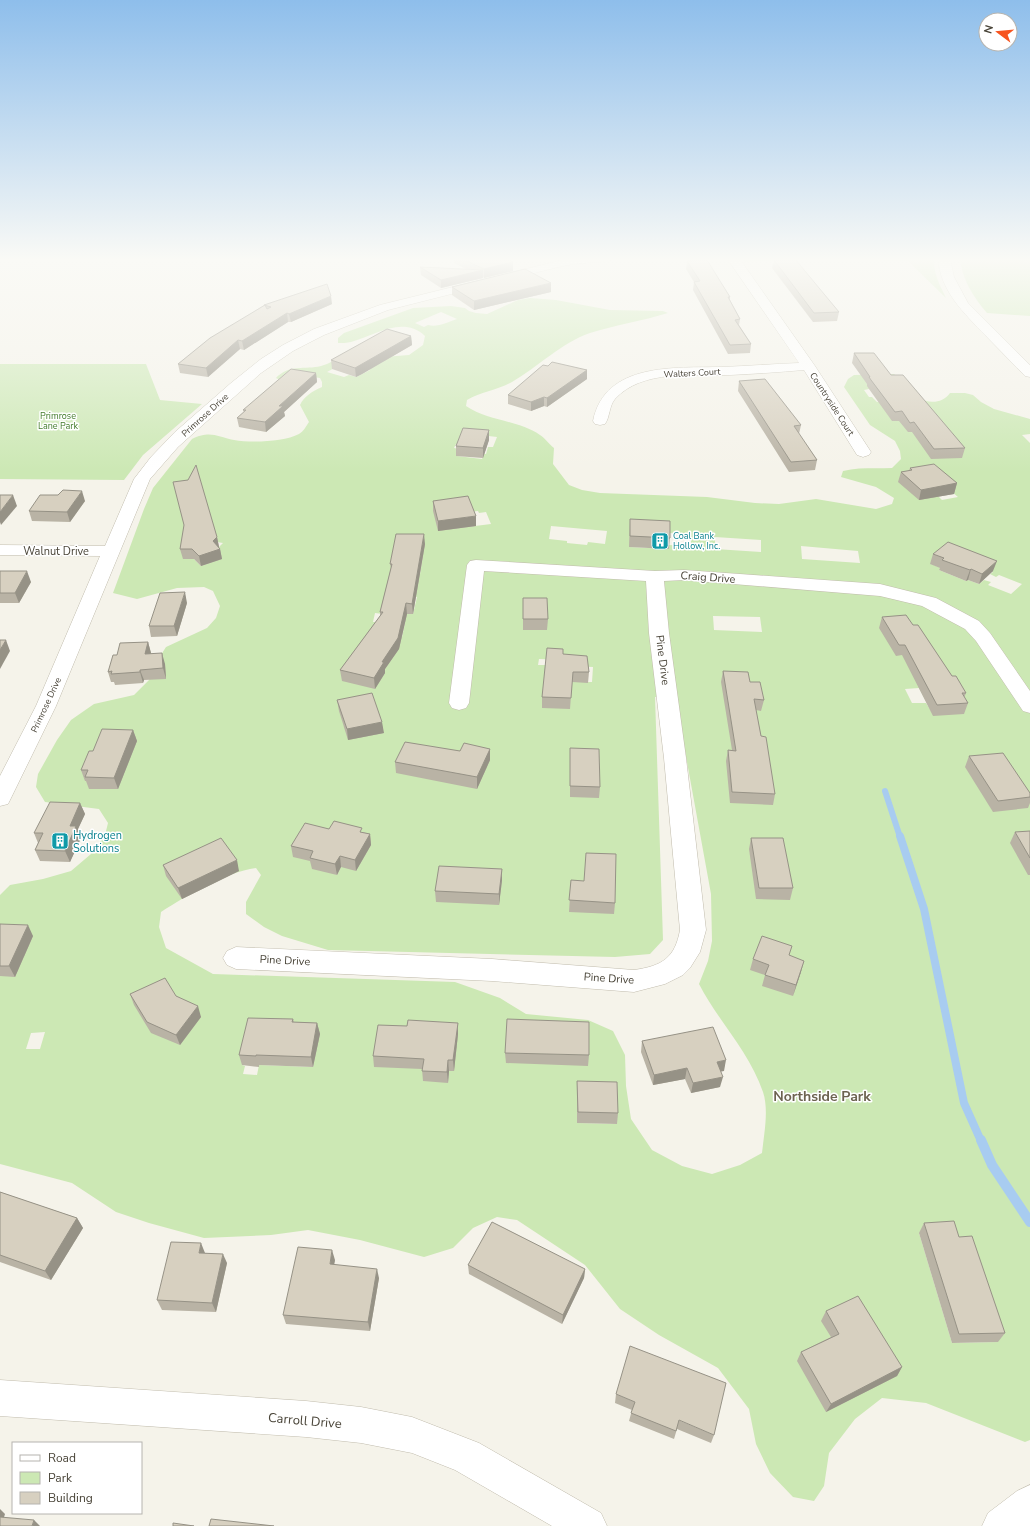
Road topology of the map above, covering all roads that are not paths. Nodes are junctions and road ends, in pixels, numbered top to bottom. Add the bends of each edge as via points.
1 (326, 329) edge
2 (782, 329) edge
3 (987, 329) edge
4 (808, 366) junction
5 (1030, 373) edge
6 (600, 421) dead end
7 (863, 452) dead end
8 (0, 550) edge
9 (112, 551) junction
10 (654, 576) junction
11 (459, 703) dead end
12 (1030, 706) edge
13 (0, 798) edge
14 (236, 958) dead end
15 (0, 1398) edge
16 (1030, 1504) edge
17 (588, 1526) edge
18 (1001, 1526) edge

1 - 9 street, Primrose Drive via 287,349 240,382 156,459 142,479
2 - 4 street, Countryside Court
3 - 5 street
4 - 6 street, Walters Court via 646,377 627,384 611,394 604,405
4 - 7 street, Countryside Court
8 - 9 street, Walnut Drive
9 - 13 street, Primrose Drive via 46,706
10 - 11 street, Craig Drive via 476,566
10 - 12 street, Craig Drive via 684,575 866,588 898,593 929,602 972,625
10 - 14 street, Pine Drive via 693,930 692,943 682,961 665,974 634,981 492,970
15 - 17 street, Carroll Drive via 306,1420 361,1425 412,1434 466,1456
16 - 18 street

